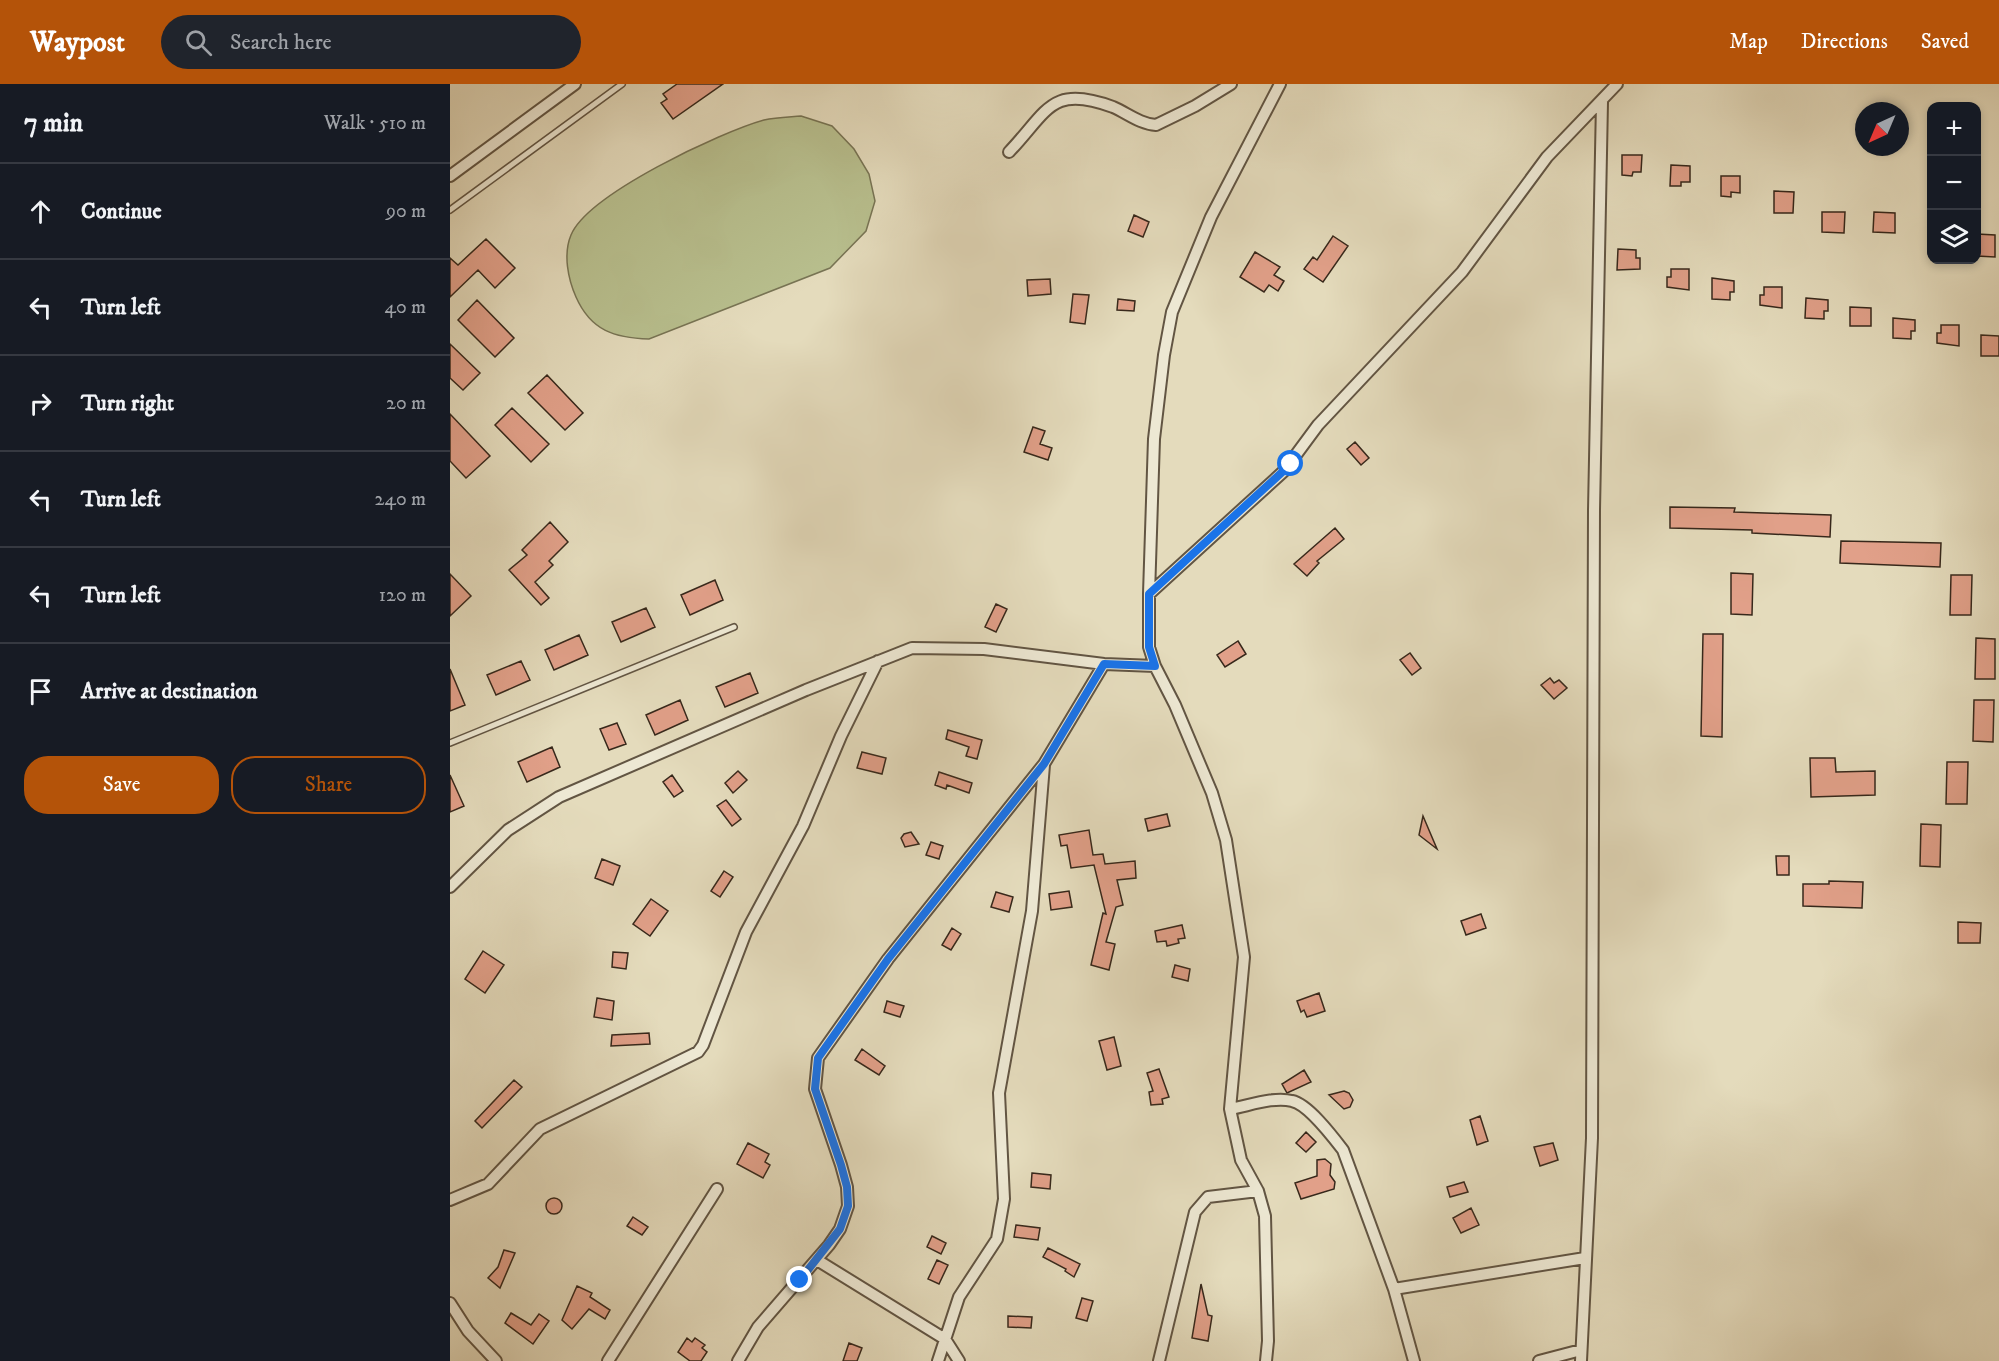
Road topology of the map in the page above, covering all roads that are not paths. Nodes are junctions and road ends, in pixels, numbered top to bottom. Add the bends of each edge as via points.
1 (575, 84) edge
2 (622, 84) edge
3 (1231, 84) edge
4 (1280, 84) edge
5 (1617, 84) edge
6 (1602, 102) junction
7 (1009, 152) dead end
8 (450, 176) edge
9 (450, 210) edge
10 (1149, 594) junction
11 (734, 627) dead end
12 (878, 662) junction
13 (1104, 664) junction
14 (1155, 666) junction
15 (450, 743) edge
16 (1044, 764) junction
17 (450, 887) edge
18 (1230, 1109) junction
19 (717, 1190) dead end
20 (1258, 1191) junction
21 (450, 1200) edge
22 (1585, 1258) junction
23 (817, 1260) junction
24 (1394, 1289) junction
25 (450, 1303) edge
26 (945, 1340) junction
27 (1581, 1355) edge
28 (496, 1361) edge
29 (608, 1361) edge
30 (738, 1361) edge
31 (938, 1361) edge
32 (959, 1361) edge
33 (1160, 1361) edge
34 (1266, 1361) edge
35 (1414, 1361) edge
36 (1539, 1361) edge

1 - 8 street
2 - 9 lane
3 - 7 street via 1156,125 1085,94 1072,93 1051,104
4 - 10 street via 1211,217 1172,312 1155,439
5 - 6 street
6 - 10 street via 1547,157 1462,272 1318,425 1284,471
6 - 22 street via 1594,522 1592,1138
10 - 14 street via 1149,647
11 - 15 lane
12 - 13 street via 912,648 936,647
12 - 17 street via 559,797 508,830
12 - 21 street via 803,826 746,932 698,1052 540,1129 488,1184
13 - 14 street
13 - 16 street
14 - 18 street via 1176,705 1226,840 1244,957
16 - 23 street via 888,959 818,1058 815,1089 841,1165 848,1206 840,1229
16 - 26 street via 1032,911 999,1093 1004,1199 997,1239 959,1297
18 - 20 street via 1241,1160
18 - 24 street via 1290,1100 1329,1131 1351,1165
19 - 29 street
20 - 33 street via 1208,1197 1195,1212
20 - 34 street via 1265,1216 1269,1341
22 - 24 street
22 - 27 street
23 - 26 street
23 - 30 street via 758,1327
24 - 35 street
25 - 28 street via 468,1331
26 - 31 street
26 - 32 street
27 - 36 street

